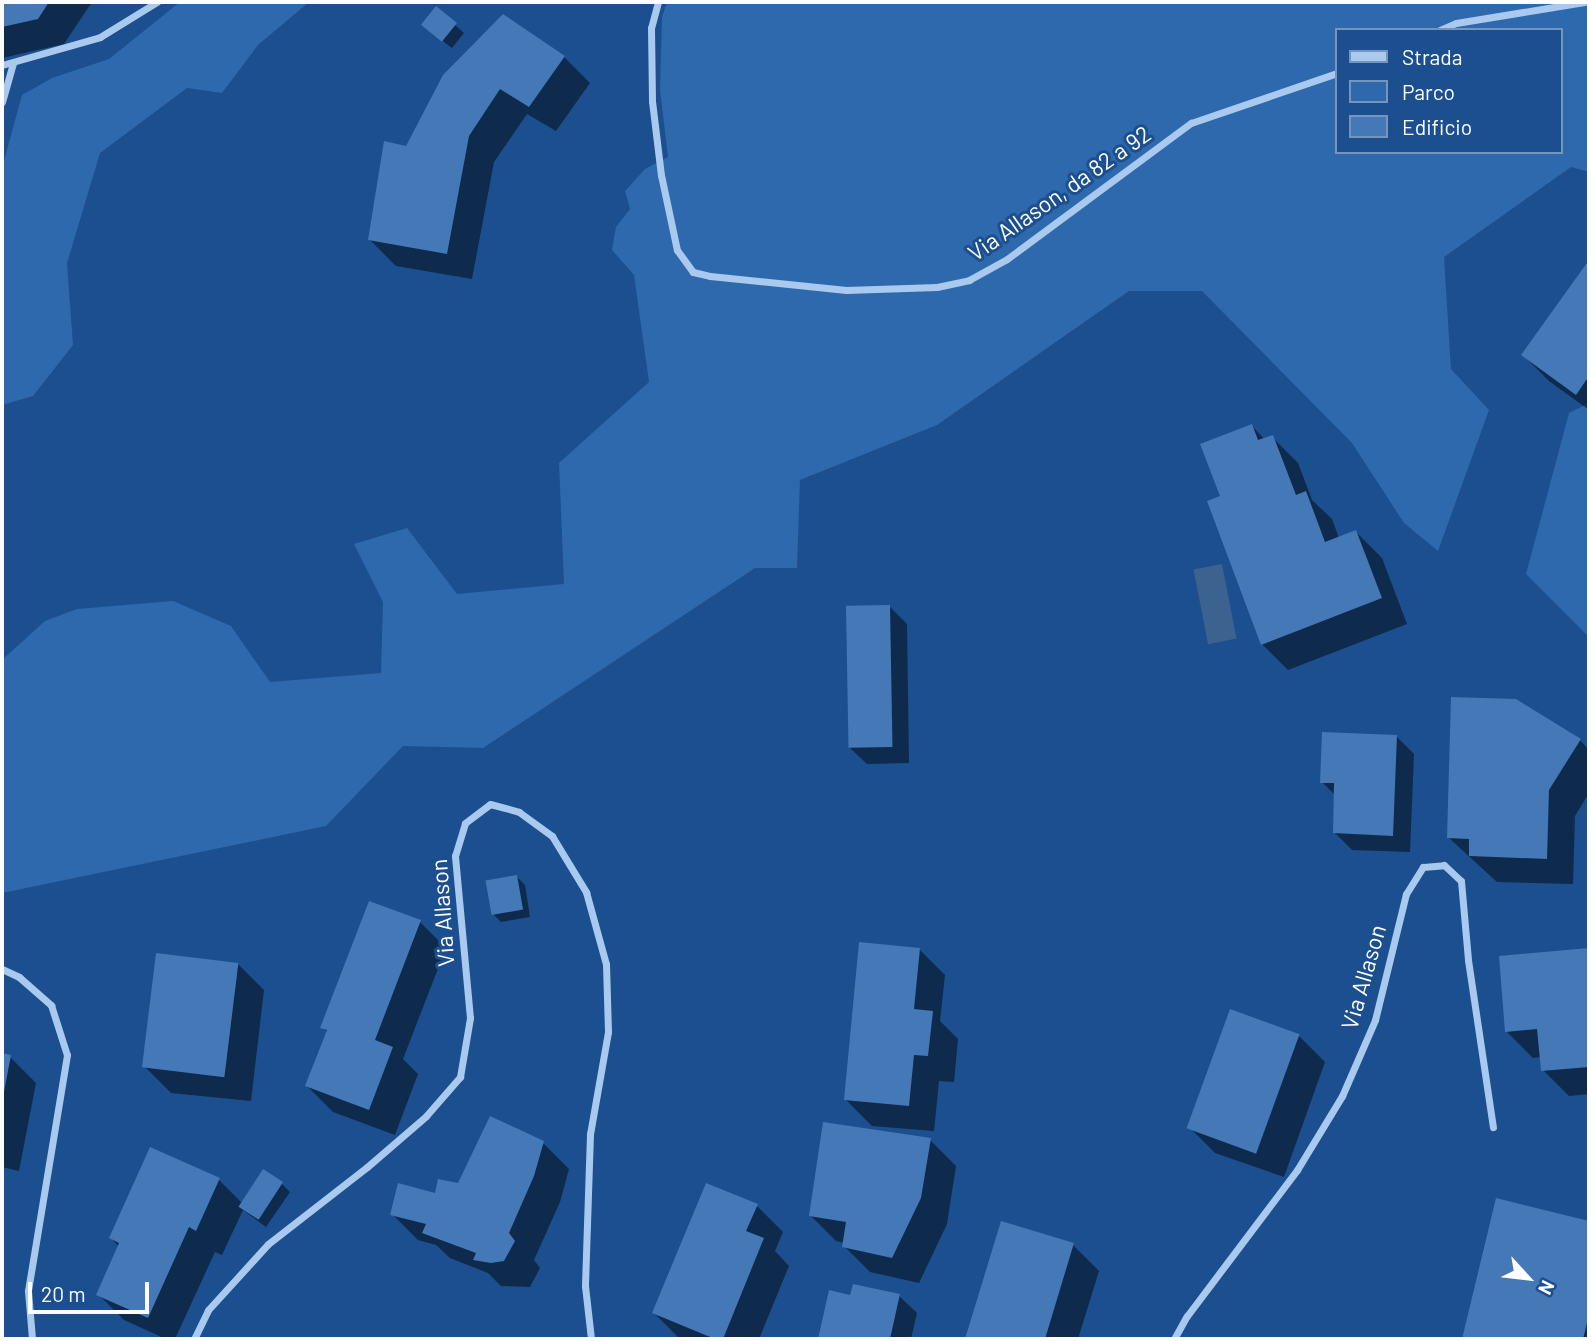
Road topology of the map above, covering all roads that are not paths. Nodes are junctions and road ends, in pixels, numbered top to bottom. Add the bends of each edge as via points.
1 (157, 2) edge
2 (658, 2) edge
3 (1584, 2) edge
4 (1445, 28) edge
5 (13, 63) junction
6 (2, 65) edge
7 (1336, 73) edge
8 (2, 102) edge
9 (2, 969) edge
10 (1493, 1127) dead end
11 (32, 1339) edge
12 (194, 1339) edge
13 (591, 1339) edge
14 (1174, 1339) edge

1 - 5 street via 100,37
2 - 7 street, Via Allason, da 82 a 92 via 651,28 652,101 661,175 677,250 694,272 710,276 845,290 937,288 969,279 1007,259 1191,122
3 - 4 street
5 - 6 street
5 - 8 street
9 - 11 street via 19,977 51,1005 67,1055 28,1291
10 - 14 street, Via Allason via 1461,881 1444,865 1423,867 1406,894 1375,1020 1342,1096 1297,1170
12 - 13 street, Via Allason via 208,1310 268,1244 426,1116 460,1077 470,1018 455,856 465,823 489,804 519,812 551,836 586,892 606,964 608,1032 590,1134 585,1286

